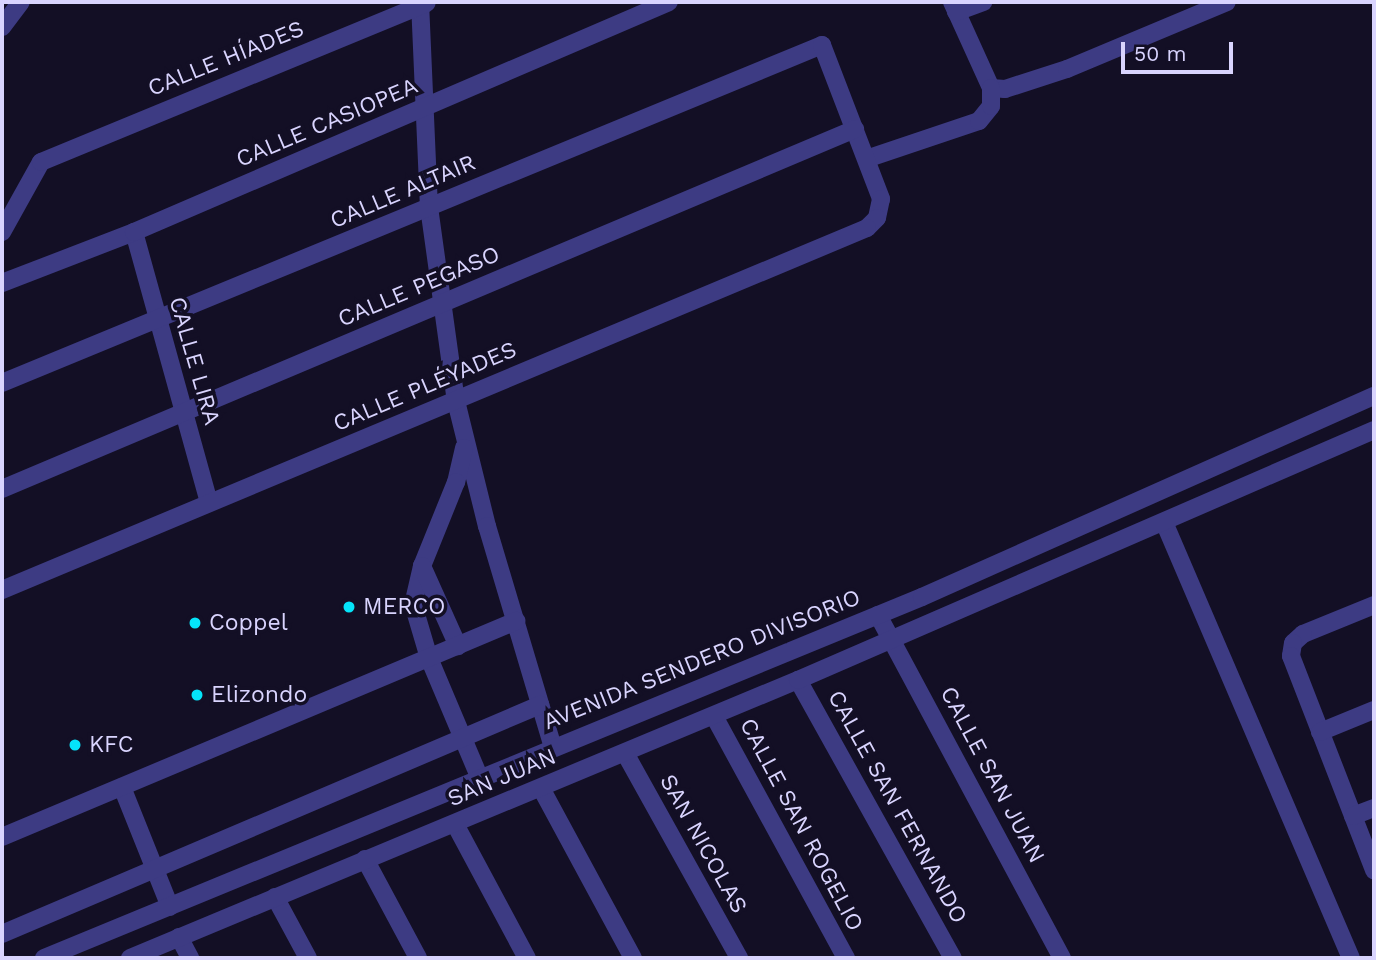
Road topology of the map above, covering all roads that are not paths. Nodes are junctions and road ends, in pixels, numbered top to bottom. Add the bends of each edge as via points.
1 (21, 2) edge
2 (669, 2) edge
3 (983, 2) edge
4 (1227, 2) edge
5 (423, 3) edge
6 (954, 7) edge
7 (2, 27) edge
8 (992, 88) junction
9 (422, 110) junction
10 (855, 129) junction
11 (869, 158) junction
12 (429, 207) junction
13 (2, 232) edge
14 (134, 232) junction
15 (2, 283) edge
16 (441, 304) junction
17 (158, 322) junction
18 (2, 383) edge
19 (1374, 396) edge
20 (456, 401) junction
21 (183, 413) junction
22 (1374, 430) edge
23 (465, 445) junction
24 (2, 489) edge
25 (209, 503) junction
26 (1164, 522) junction
27 (422, 566) junction
28 (2, 590) edge
29 (1374, 605) edge
30 (878, 615) junction
31 (516, 621) junction
32 (891, 641) junction
33 (458, 646) junction
34 (429, 658) junction
35 (798, 680) junction
36 (540, 705) junction
37 (1374, 710) edge
38 (714, 716) junction
39 (1320, 732) junction
40 (463, 738) junction
41 (553, 748) junction
42 (625, 753) junction
43 (480, 779) junction
44 (122, 787) junction
45 (541, 788) junction
46 (1374, 808) edge
47 (1353, 816) junction
48 (455, 824) junction
49 (2, 837) edge
50 (365, 859) junction
51 (155, 869) junction
52 (1374, 870) edge
53 (275, 897) junction
54 (170, 907) junction
55 (2, 934) edge
56 (179, 937) junction
57 (44, 958) edge
58 (130, 958) edge
59 (190, 958) edge
60 (308, 958) edge
61 (418, 958) edge
62 (527, 958) edge
63 (633, 958) edge
64 (739, 958) edge
65 (845, 958) edge
66 (953, 958) edge
67 (1062, 958) edge
68 (1350, 958) edge

1 - 7 street
2 - 9 street, CALLE CASIOPEA
3 - 6 street
4 - 8 street via 1068,69 1005,89
5 - 9 street
5 - 13 street, CALLE HÍADES via 41,162
6 - 8 street
8 - 11 street via 991,106 979,121
9 - 12 street
9 - 14 street, CALLE CASIOPEA
10 - 11 street
10 - 12 street, CALLE ALTAIR via 822,46
10 - 16 street, CALLE PEGASO
11 - 20 street, CALLE PLÉYADES via 881,199 877,218 867,228
12 - 16 street
12 - 17 street, CALLE ALTAIR
14 - 15 street, CALLE CASIOPEA
14 - 17 street, CALLE LIRA
16 - 20 street
16 - 21 street, CALLE PEGASO
17 - 18 street, CALLE ALTAIR
17 - 21 street, CALLE LIRA
19 - 30 street, AVENIDA SENDERO DIVISORIO
20 - 23 street
20 - 25 street, CALLE PLÉYADES
21 - 24 street, CALLE PEGASO
21 - 25 street, CALLE LIRA
22 - 26 street
23 - 27 street via 456,482
23 - 31 street
25 - 28 street, CALLE PLÉYADES
26 - 32 street
26 - 68 street
27 - 33 street
27 - 34 street via 413,604
29 - 39 street via 1316,628 1293,643 1296,676
30 - 32 street, CALLE SAN JUAN
30 - 41 street, AVENIDA SENDERO DIVISORIO
31 - 33 street
31 - 36 street
32 - 35 street, SAN JUAN
32 - 67 street, CALLE SAN JUAN
33 - 34 street
34 - 40 street
34 - 44 street
35 - 38 street, SAN JUAN
35 - 66 street, CALLE SAN FERNANDO
36 - 40 street
36 - 41 street
37 - 39 street
38 - 42 street, SAN JUAN
38 - 65 street, CALLE SAN ROGELIO
39 - 47 street
40 - 43 street
40 - 51 street
41 - 43 street, AVENIDA SENDERO DIVISORIO
42 - 45 street, SAN JUAN
42 - 64 street, SAN NICOLAS
43 - 54 street, AVENIDA SENDERO DIVISORIO
44 - 49 street
44 - 51 street
45 - 48 street, SAN JUAN
45 - 63 street
46 - 47 street
47 - 52 street
48 - 50 street, SAN JUAN
48 - 62 street
50 - 53 street, SAN JUAN
50 - 61 street
51 - 54 street
51 - 55 street
53 - 56 street, SAN JUAN
53 - 60 street
54 - 57 street, AVENIDA SENDERO DIVISORIO
56 - 58 street, SAN JUAN
56 - 59 street

